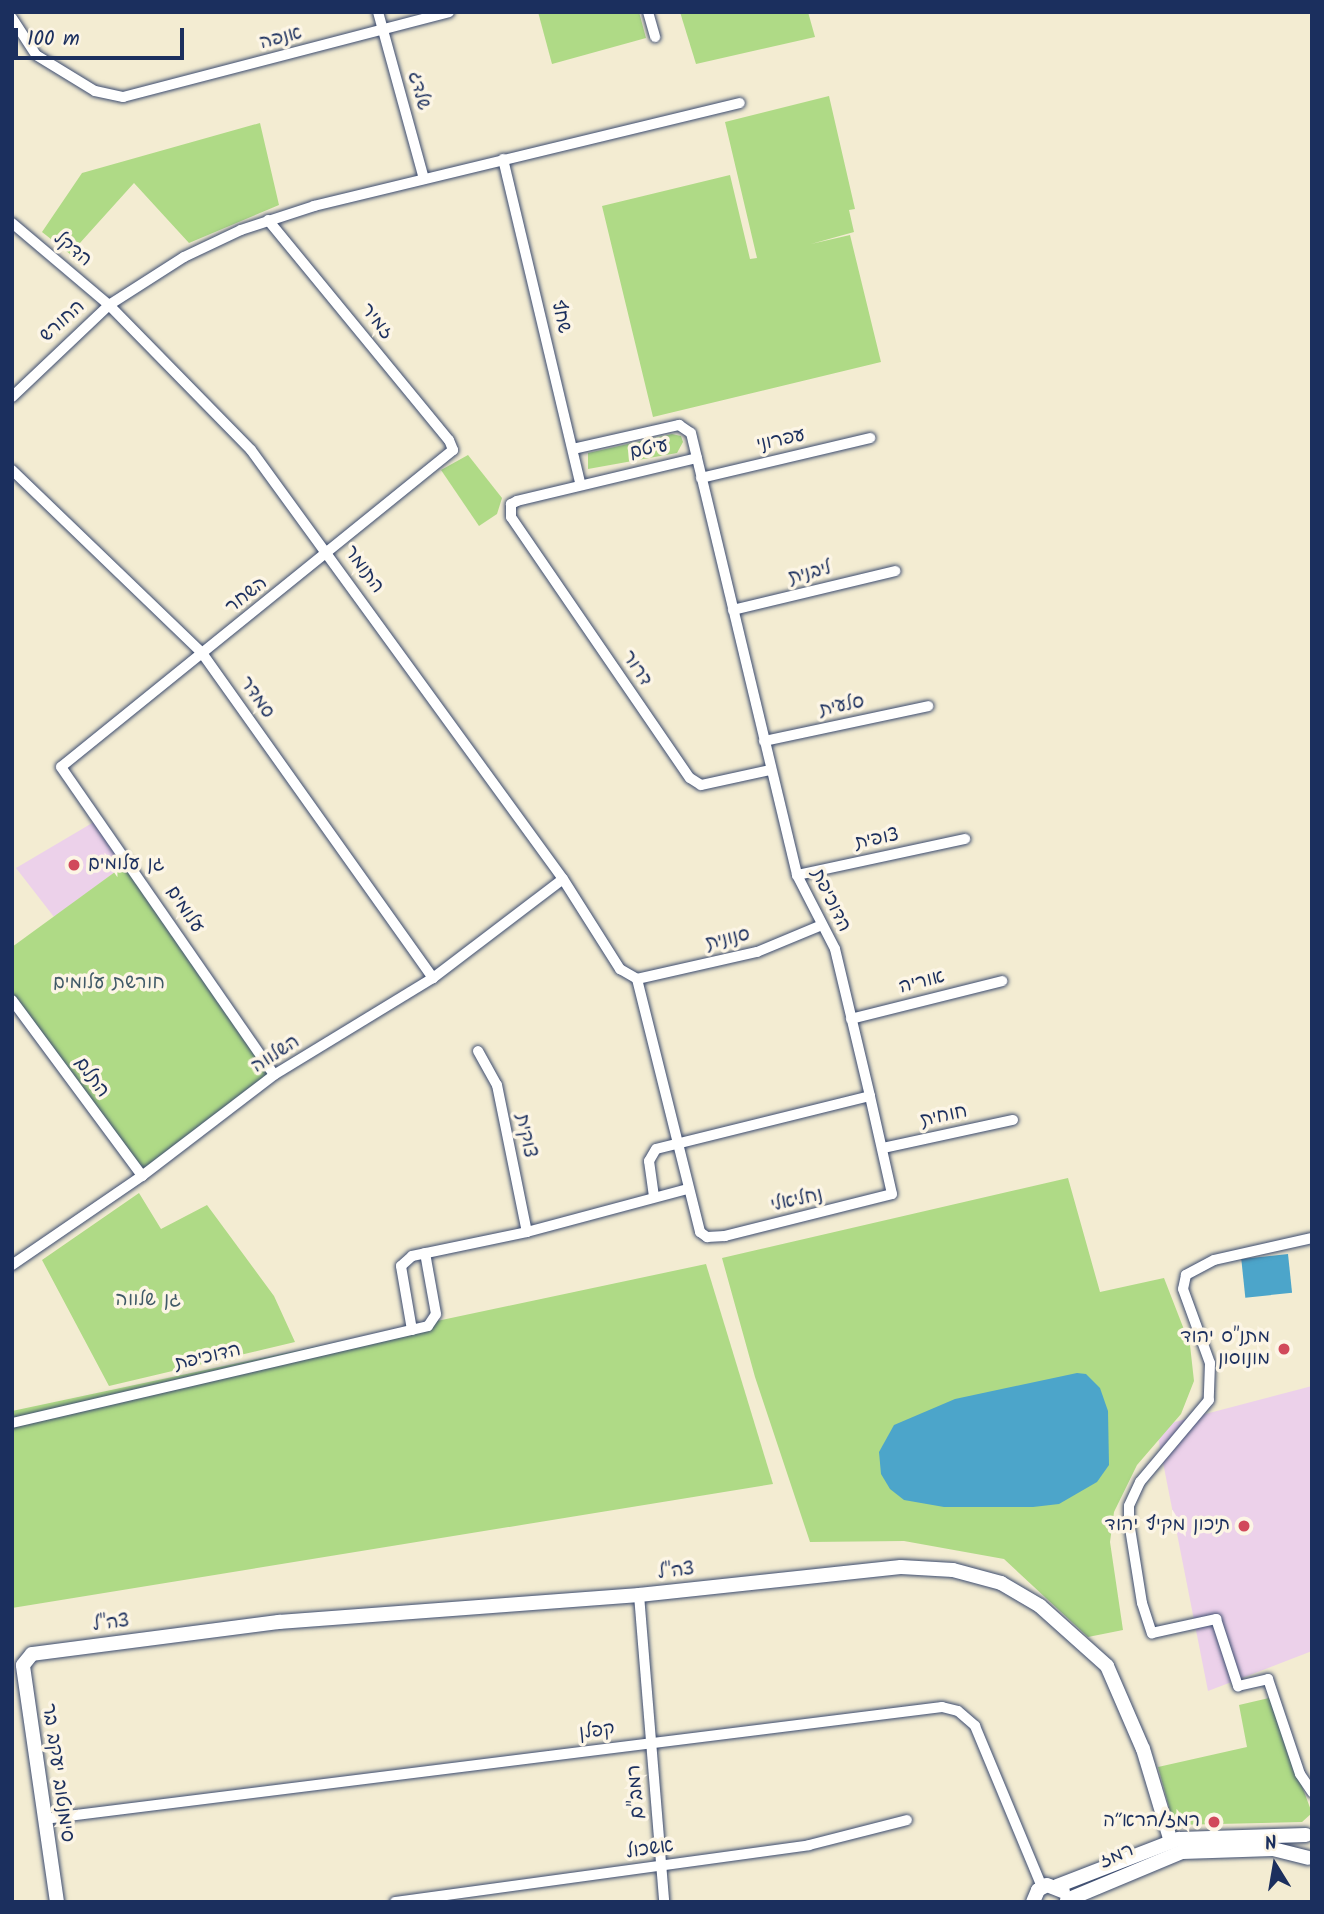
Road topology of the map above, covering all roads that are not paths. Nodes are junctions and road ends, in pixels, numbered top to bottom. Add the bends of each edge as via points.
1 (379, 12) edge
2 (449, 12) edge
3 (648, 12) edge
4 (12, 18) edge
5 (383, 30) junction
6 (655, 37) dead end
7 (740, 103) dead end
8 (503, 159) junction
9 (424, 179) junction
10 (268, 220) junction
11 (12, 223) edge
12 (109, 304) junction
13 (12, 397) edge
14 (870, 438) dead end
15 (573, 449) junction
16 (453, 450) joint
17 (697, 458) junction
18 (12, 470) edge
19 (701, 478) junction
20 (580, 483) junction
21 (509, 509) joint
22 (330, 554) junction
23 (895, 571) dead end
24 (733, 610) junction
25 (202, 653) junction
26 (928, 706) dead end
27 (764, 741) junction
28 (61, 767) joint
29 (770, 770) junction
30 (965, 839) dead end
31 (797, 875) junction
32 (562, 879) junction
33 (822, 925) junction
34 (433, 978) junction
35 (637, 979) junction
36 (1002, 981) dead end
37 (12, 1000) edge
38 (851, 1019) junction
39 (478, 1051) dead end
40 (274, 1075) junction
41 (870, 1096) junction
42 (1013, 1120) dead end
43 (677, 1144) junction
44 (883, 1148) junction
45 (142, 1176) junction
46 (687, 1189) junction
47 (892, 1194) joint
48 (654, 1195) junction
49 (527, 1232) junction
50 (1312, 1238) edge
51 (425, 1252) junction
52 (12, 1265) edge
53 (412, 1330) junction
54 (12, 1423) edge
55 (639, 1595) junction
56 (32, 1654) joint
57 (651, 1743) junction
58 (1312, 1792) edge
59 (44, 1819) junction
60 (907, 1820) dead end
61 (1309, 1829) edge
62 (1171, 1842) junction
63 (1310, 1862) edge
64 (661, 1867) junction
65 (1057, 1886) junction
66 (1042, 1887) junction
67 (1067, 1901) edge
68 (57, 1902) edge
69 (395, 1902) edge
70 (664, 1902) edge
71 (1033, 1902) edge

1 - 5 street, שלדג
2 - 5 street, אנפה
3 - 6 street
4 - 5 street, אנפה via 36,55 95,92 123,97
5 - 9 street, שלדג
7 - 8 street, החורש
8 - 9 street, החורש
8 - 15 street, שחף
9 - 10 street, החורש
10 - 12 street, החורש via 184,257
10 - 16 street, זמיר via 420,403
11 - 12 street, הדקל
12 - 13 street, החורש
12 - 22 street, התומר via 251,450
14 - 19 street, עפרוני
15 - 17 street, עיטם via 679,425 691,433
15 - 20 street, שחף
16 - 22 street, השחר
17 - 19 street, הדוכיפת
17 - 20 street, עיטם
18 - 25 street, סמדר
19 - 24 street, הדוכיפת
20 - 21 street, עיטם via 517,501
21 - 29 street, דרור via 514,523 690,778 701,785
22 - 25 street, השחר
22 - 32 street, התומר
23 - 24 street, ליבנית
24 - 27 street, הדוכיפת
25 - 28 street, השחר
25 - 34 street, סמדר
26 - 27 street, סלעית
27 - 29 street, הדוכיפת
28 - 40 street, עלומים
29 - 31 street, הדוכיפת
30 - 31 street, צופית
31 - 33 street, הדוכיפת
32 - 34 street, השלווה
32 - 35 street, התומר via 620,970
33 - 35 street, סנונית via 757,952
33 - 38 street, הדוכיפת via 835,949
34 - 40 street, השלווה
35 - 43 street
36 - 38 street, אוריה
37 - 45 street, התלם
38 - 41 street, הדוכיפת
39 - 49 street, צוקית via 497,1085
40 - 45 street, השלווה
41 - 43 street
41 - 44 street, הדוכיפת
42 - 44 street, חוחית
43 - 46 street
43 - 48 street via 650,1154
44 - 47 street, הדוכיפת
45 - 52 street, השלווה
46 - 47 street, נחליאלי via 695,1222 707,1237
46 - 48 street
48 - 49 street
49 - 51 street
50 - 58 street via 1214,1260 1186,1275 1183,1290 1210,1363 1209,1400 1153,1463 1129,1506 1142,1603 1152,1633 1216,1619 1238,1686 1268,1679 1300,1774
51 - 53 street via 401,1266
51 - 53 street, הדוכיפת via 436,1314 428,1326
53 - 54 street, הדוכיפת
55 - 56 street, צה"ל via 279,1622
55 - 57 street, רמב"ם
55 - 62 street, צה"ל via 901,1567 953,1570 1002,1583 1040,1606 1107,1667 1143,1749
56 - 59 street, סימנטוב יעקב בר via 23,1665
57 - 59 street, קפלן
57 - 64 street, רמב"ם
57 - 66 street, קפלן via 942,1707 958,1711 975,1726
59 - 68 street, סימנטוב יעקב בר
60 - 64 street, אשכול via 809,1845
61 - 62 street, רמז
61 - 63 street
62 - 65 street, רמז
63 - 67 street, רמז via 1273,1849 1182,1852
64 - 69 street, אשכול
64 - 70 street, רמב"ם
65 - 66 street, רמז
65 - 67 street
66 - 71 street

